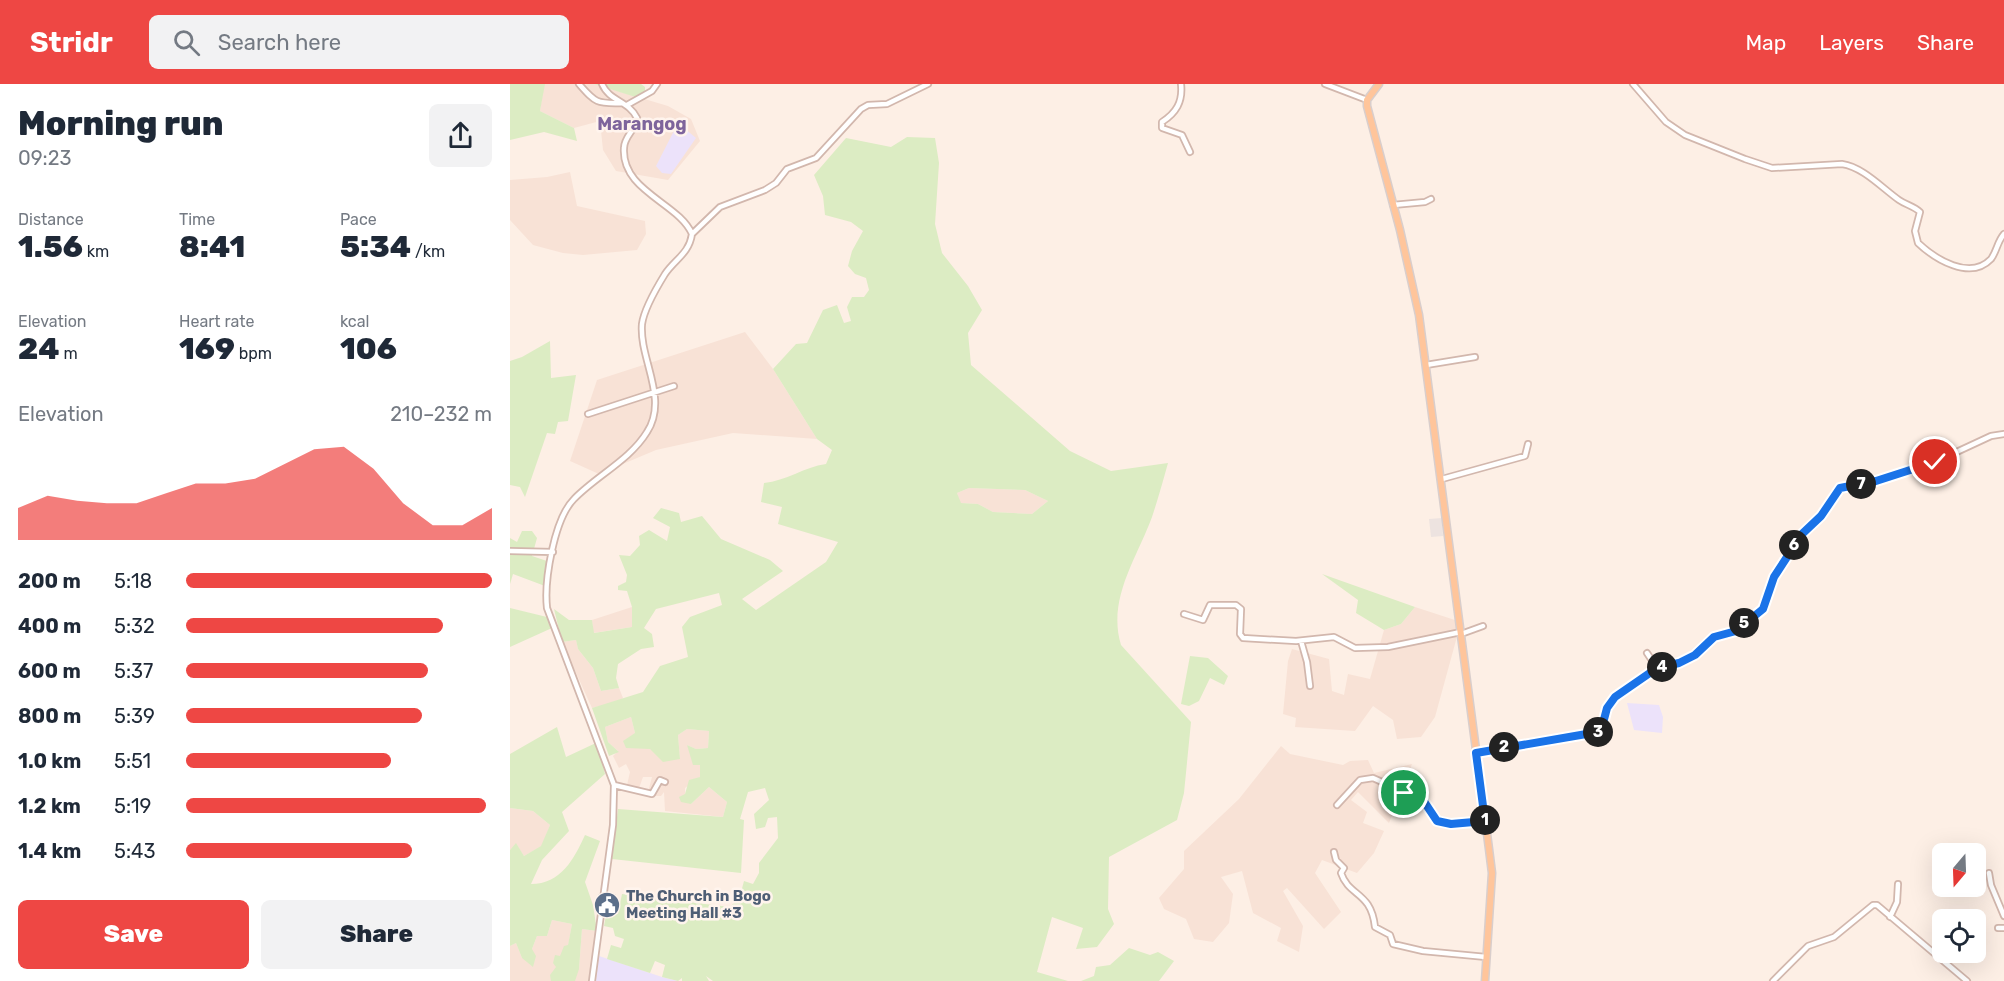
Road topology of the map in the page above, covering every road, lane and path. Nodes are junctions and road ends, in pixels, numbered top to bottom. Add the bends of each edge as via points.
1 (579, 84) edge
2 (602, 84) edge
3 (657, 84) edge
4 (928, 84) edge
5 (1181, 84) edge
6 (1325, 84) edge
7 (1379, 84) edge
8 (1633, 84) edge
9 (1367, 100) junction
10 (625, 104) junction
11 (1190, 152) dead end
12 (1431, 199) dead end
13 (1393, 205) junction
14 (692, 234) junction
15 (2004, 234) edge
16 (1475, 357) dead end
17 (1426, 365) junction
18 (674, 386) dead end
19 (654, 392) junction
20 (588, 414) dead end
21 (2004, 434) edge
22 (1528, 444) dead end
23 (1442, 479) junction
24 (510, 551) edge
25 (553, 552) junction
26 (1184, 614) dead end
27 (1483, 626) dead end
28 (1461, 633) junction
29 (1301, 641) junction
30 (1647, 653) dead end
31 (1657, 668) junction
32 (1310, 686) dead end
33 (1476, 753) junction
34 (664, 782) dead end
35 (614, 785) junction
36 (1337, 805) dead end
37 (1485, 821) junction
38 (1334, 852) dead end
39 (1989, 873) dead end
40 (1898, 884) dead end
41 (2004, 916) edge
42 (1890, 917) junction
43 (1998, 928) dead end
44 (2004, 928) edge
45 (1486, 957) junction
46 (592, 981) edge
47 (1485, 981) edge
48 (1773, 981) edge
49 (1967, 981) edge

1 - 10 street via 590,99
2 - 10 street via 605,91
3 - 10 street via 652,91
4 - 14 street via 887,104 861,109 816,158 787,169 765,190 720,207
5 - 11 street via 1179,106 1162,122 1162,128 1182,135
6 - 9 street
7 - 9 main road
8 - 15 street via 1666,122 1685,135 1745,159 1772,168 1842,164 1852,167 1920,212 1915,231 1918,243 1941,260 1964,268 1983,265 1993,256
9 - 13 main road
10 - 14 street via 634,112 637,122 624,147 628,169
12 - 13 street
13 - 17 main road via 1416,300
14 - 19 street via 689,248 665,274 642,323
16 - 17 street
17 - 23 main road
18 - 19 street
19 - 20 street
19 - 25 street via 648,431 574,498 562,518
21 - 31 street via 1991,436 1935,462 1840,488 1779,569 1763,609 1736,631 1714,637 1695,655
22 - 23 street via 1524,456
23 - 28 main road
24 - 25 street
25 - 35 street via 547,608
26 - 29 street via 1203,620 1210,605 1236,605 1241,609 1243,638
27 - 28 street
28 - 29 street via 1388,647 1355,648 1334,637
28 - 33 main road
29 - 32 street
30 - 31 street
31 - 33 street via 1615,697 1598,732
33 - 37 main road
34 - 35 street via 660,780 651,794
35 - 46 street via 613,825
36 - 37 street via 1360,780 1373,778 1423,800 1437,821
37 - 45 main road via 1492,873
38 - 45 street via 1344,868 1343,879 1368,901 1375,927 1390,934 1393,944
39 - 41 street via 1990,885
40 - 42 street via 1897,902
42 - 48 street via 1873,904 1834,937 1808,946
42 - 49 street
43 - 44 street
45 - 47 main road

